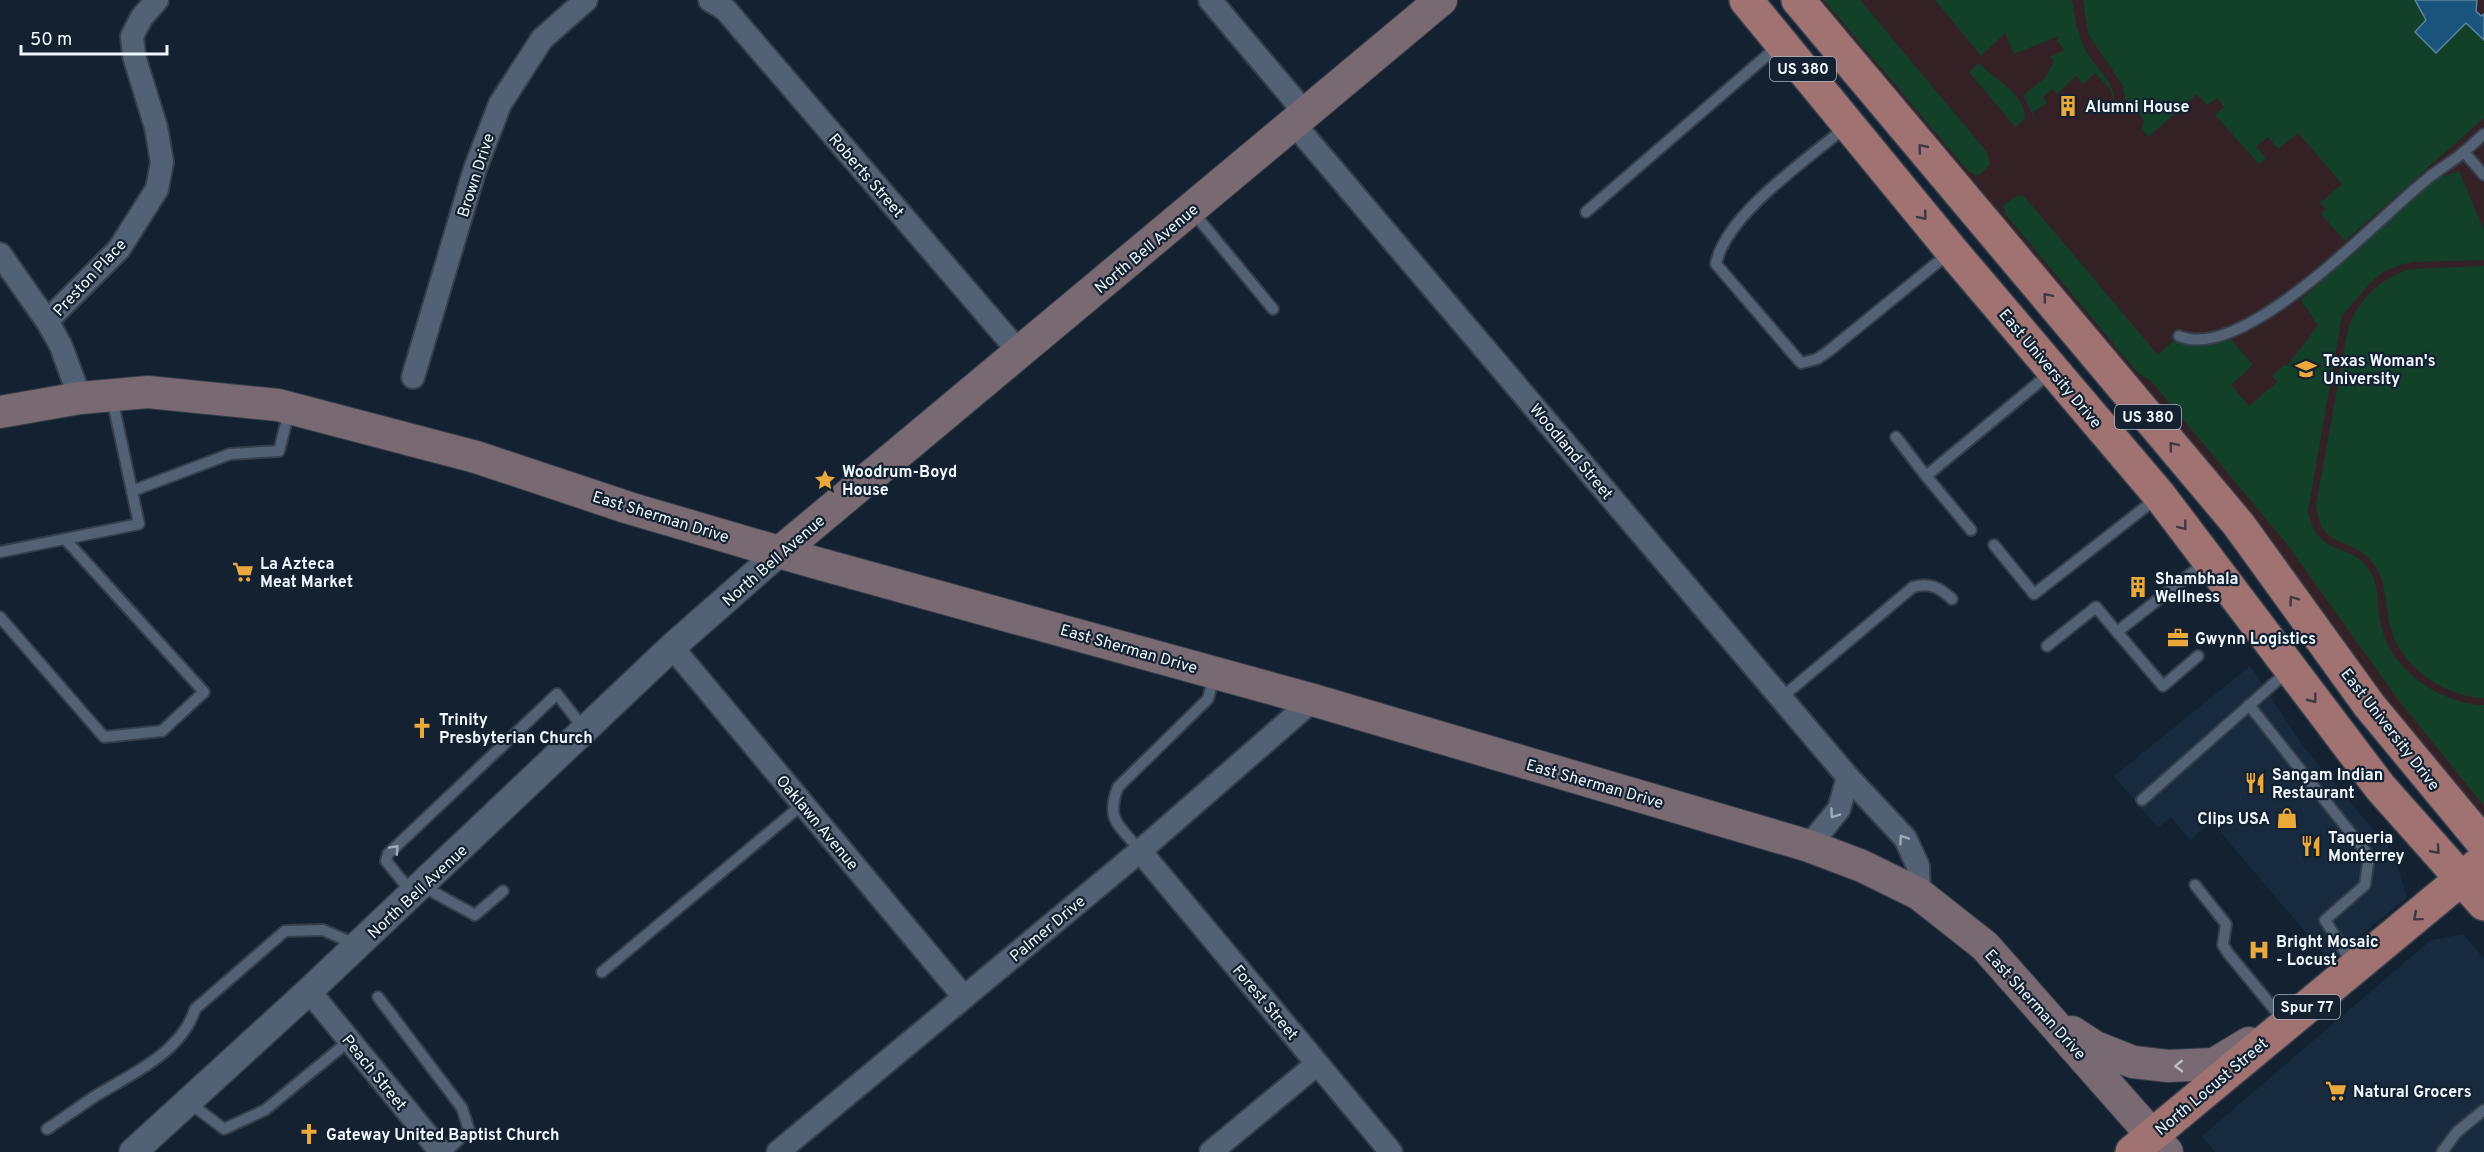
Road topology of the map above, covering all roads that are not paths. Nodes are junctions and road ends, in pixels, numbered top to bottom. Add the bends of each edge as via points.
1 (157, 0) edge
2 (586, 0) edge
3 (710, 0) edge
4 (1210, 0) edge
5 (1441, 0) edge
6 (1746, 0) edge
7 (1798, 0) edge
8 (1781, 42) junction
9 (1301, 120) junction
10 (1848, 125) junction
11 (2484, 134) edge
12 (2464, 152) junction
13 (2484, 175) edge
14 (1191, 210) junction
15 (1586, 212) dead end
16 (1952, 251) junction
17 (0, 254) edge
18 (1273, 309) dead end
19 (48, 321) junction
20 (2179, 336) dead end
21 (1020, 353) junction
22 (2053, 370) junction
23 (413, 377) dead end
24 (111, 395) junction
25 (80, 398) junction
26 (289, 407) junction
27 (0, 412) edge
28 (1896, 437) dead end
29 (1926, 476) junction
30 (132, 491) junction
31 (2160, 496) junction
32 (1971, 530) dead end
33 (65, 539) junction
34 (1994, 545) dead end
35 (0, 552) edge
36 (780, 552) junction
37 (2210, 559) junction
38 (1952, 599) dead end
39 (0, 617) edge
40 (2118, 632) junction
41 (2047, 646) dead end
42 (672, 647) junction
43 (2198, 656) dead end
44 (2290, 669) junction
45 (1215, 672) junction
46 (1781, 698) junction
47 (1313, 700) junction
48 (2249, 705) junction
49 (585, 730) junction
50 (1848, 777) junction
51 (2142, 800) dead end
52 (803, 804) junction
53 (2484, 844) edge
54 (1809, 846) junction
55 (1140, 851) junction
56 (2473, 870) edge
57 (2195, 885) dead end
58 (417, 890) junction
59 (503, 891) dead end
60 (1919, 894) junction
61 (2484, 904) edge
62 (358, 946) junction
63 (2355, 968) junction
64 (602, 972) dead end
65 (309, 992) junction
66 (378, 996) dead end
67 (964, 997) junction
68 (2295, 1015) junction
69 (2050, 1018) junction
70 (348, 1041) junction
71 (1317, 1064) junction
72 (187, 1101) junction
73 (2484, 1110) edge
74 (47, 1129) dead end
75 (2150, 1146) edge
76 (132, 1152) edge
77 (441, 1152) edge
78 (446, 1152) edge
79 (778, 1152) edge
80 (1211, 1152) edge
81 (1391, 1152) edge
82 (2442, 1152) edge

1 - 19 street, Preston Place via 132,36 162,162 158,189 119,249
2 - 23 street, Brown Drive via 542,39 500,104 475,169
3 - 21 street, Roberts Street via 725,9
4 - 9 street, Woodland Street
5 - 9 main road, North Bell Avenue
6 - 8 main road, East University Drive / US 380
53 -> 7 main road, East University Drive / US 380 via 2369,705 2239,525
8 - 10 main road, East University Drive / US 380
8 - 15 lane
9 - 14 main road, North Bell Avenue
9 - 46 street, Woodland Street
10 -> 16 main road, East University Drive / US 380
10 - 16 lane via 1747,212 1729,232 1716,264 1802,363 1830,350
11 - 12 lane
12 - 13 lane
12 - 20 lane via 2428,178 2301,291 2231,332 2207,340 2189,341
14 - 18 lane
14 - 21 main road, North Bell Avenue
16 - 22 main road, East University Drive / US 380
17 - 19 street
19 - 25 street
21 - 36 main road, North Bell Avenue
22 - 29 lane
22 - 31 main road, East University Drive / US 380
24 - 25 main road, East Sherman Drive
24 - 26 main road, East Sherman Drive via 148,392
24 - 30 lane
25 - 27 main road, East Sherman Drive
26 - 30 lane via 279,451 230,454
26 - 36 main road, East Sherman Drive via 476,457 629,508
28 - 29 lane
29 - 32 lane
30 - 33 lane via 140,524
31 - 34 lane via 2034,594
31 -> 37 main road, East University Drive / US 380
33 - 35 lane
33 - 39 lane via 204,692 162,731 104,736
36 - 42 street, North Bell Avenue
36 - 45 main road, East Sherman Drive
37 - 40 lane
37 - 44 main road, East University Drive / US 380
38 - 46 lane via 1932,585 1913,587
40 - 41 lane via 2096,607
40 - 43 lane via 2163,686
42 - 49 street, North Bell Avenue
42 - 52 street, Oaklawn Avenue
44 - 48 lane
44 -> 56 main road, East University Drive / US 380 via 2380,787
45 - 47 main road, East Sherman Drive
45 - 55 lane via 1208,699 1118,787 1112,816
46 - 50 street, Woodland Street
47 - 54 main road, East Sherman Drive
47 - 55 street, Palmer Drive
48 - 51 lane
48 - 63 lane via 2369,856 2365,885 2325,920
49 - 58 street, North Bell Avenue
58 -> 49 lane via 386,861 388,854 557,694
50 -> 54 street via 1839,809
60 -> 50 street, Woodland Street via 1918,866 1905,838
52 - 64 lane
52 - 67 street, Oaklawn Avenue
54 - 60 main road, East Sherman Drive
55 - 67 street, Palmer Drive
55 - 71 street, Forest Street
56 - 61 main road, US 380
56 -> 63 main road, North Locust Street / Spur 77
57 - 68 lane via 2226,924 2223,945 2228,953
58 - 59 lane via 475,915
58 - 62 street, North Bell Avenue
60 - 69 main road, East Sherman Drive via 1985,946
62 - 65 street, North Bell Avenue
62 - 74 lane via 323,930 285,931 195,1009 182,1036 155,1060
63 - 68 main road, North Locust Street / Spur 77
65 - 70 street, Peach Street
65 - 72 street, North Bell Avenue
66 - 78 lane via 462,1108 469,1130
67 - 79 street, Palmer Drive
68 -> 69 main road via 2214,1064 2168,1066 2133,1062 2095,1047
68 - 75 main road, North Locust Street / Spur 77
69 - 75 main road, East Sherman Drive
70 - 72 lane via 265,1110 224,1129
70 - 77 street, Peach Street
71 - 80 street
71 - 81 street, Forest Street
72 - 76 street, North Bell Avenue
73 - 82 lane via 2457,1132

